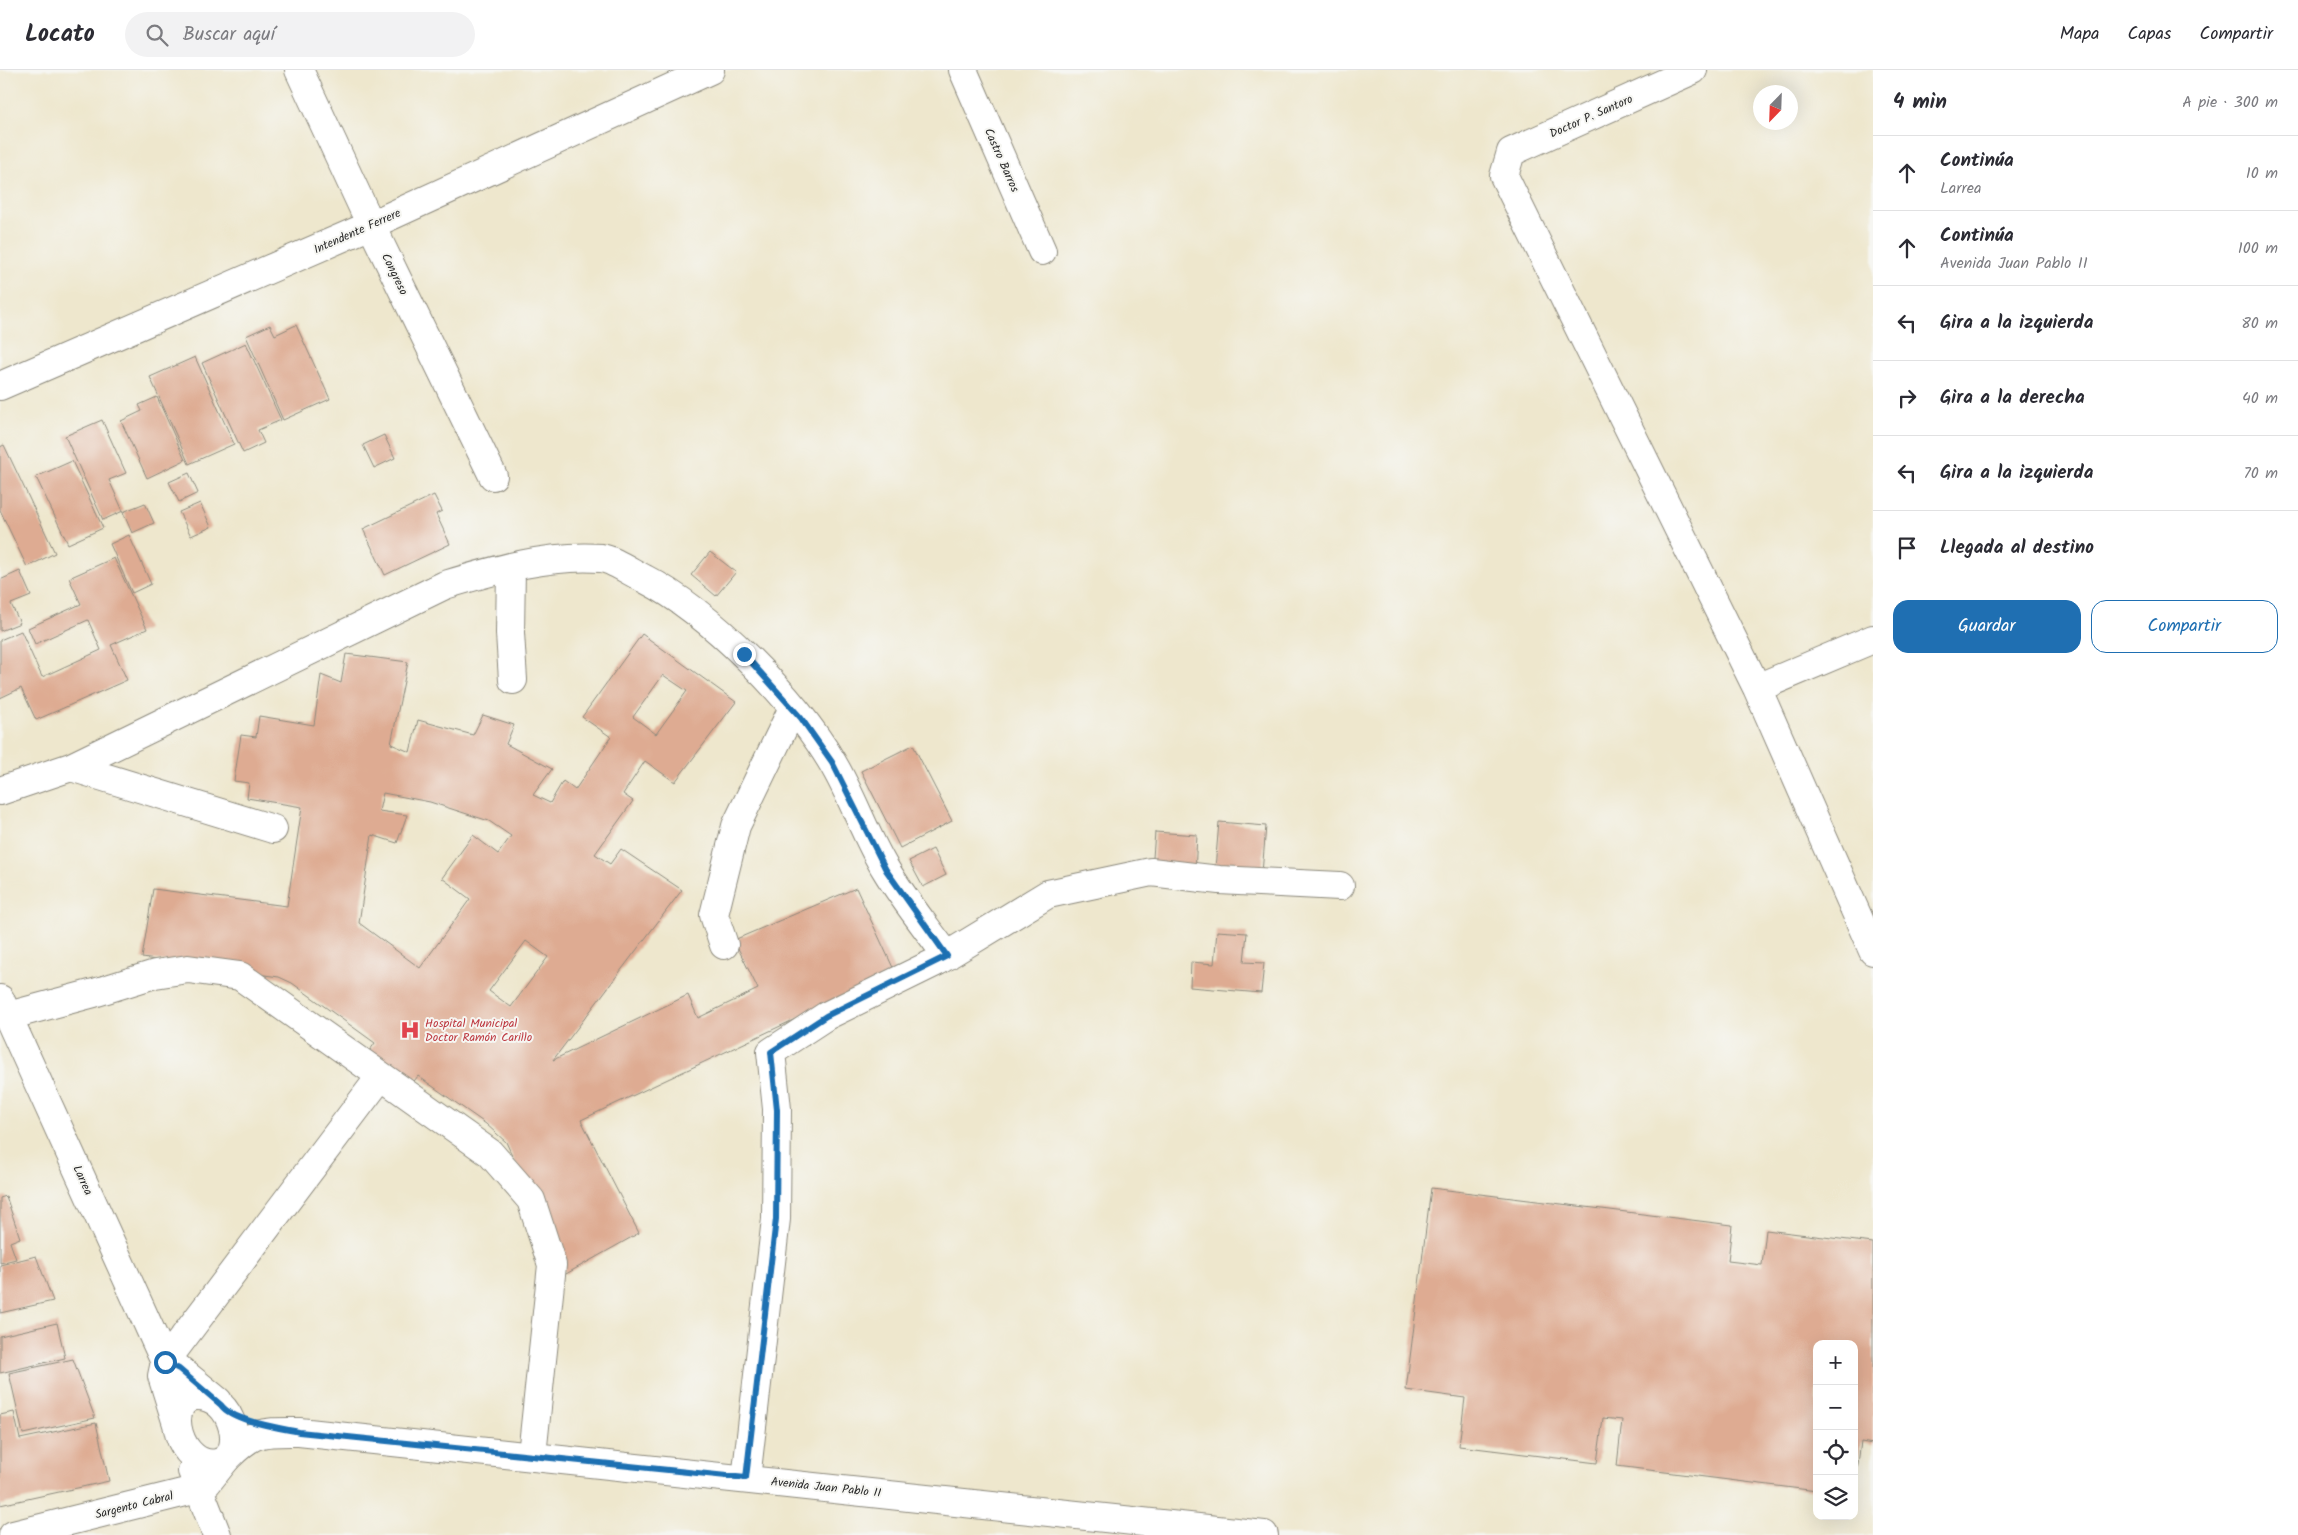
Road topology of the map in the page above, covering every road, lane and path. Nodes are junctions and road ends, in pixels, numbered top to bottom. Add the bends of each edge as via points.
1 (299, 70) edge
2 (710, 70) edge
3 (963, 70) edge
4 (1693, 70) edge
5 (1648, 78) edge
6 (371, 226) junction
7 (1042, 251) dead end
8 (0, 386) edge
9 (493, 476) dead end
10 (512, 568) junction
11 (1873, 639) edge
12 (513, 680) dead end
13 (1757, 688) junction
14 (793, 708) junction
15 (71, 767) junction
16 (0, 791) edge
17 (273, 829) dead end
18 (1340, 886) dead end
19 (724, 945) dead end
20 (1873, 951) edge
21 (947, 956) junction
22 (4, 1007) edge
23 (381, 1076) junction
24 (165, 1362) junction
25 (223, 1407) junction
26 (299, 1432) junction
27 (181, 1436) junction
28 (532, 1456) junction
29 (227, 1458) junction
30 (746, 1478) junction
31 (198, 1489) junction
32 (13, 1535) edge
33 (217, 1535) edge
34 (1264, 1535) edge

1 - 6 street, Congreso
2 - 6 street, Intendente Ferrere
3 - 7 street, Castro Barros
4 - 5 street, Doctor P. Santoro
5 - 13 street, Doctor P. Santoro via 1511,152 1504,176
6 - 8 street, Intendente Ferrere
6 - 9 street, Congreso
10 - 12 street via 510,633
10 - 14 street via 560,559 603,558 668,593 744,654
10 - 15 street via 446,585
11 - 13 street
13 - 20 street
14 - 19 street via 736,826 714,915
14 - 21 street via 832,762 886,870
15 - 16 street
15 - 17 street
18 - 21 street via 1219,880 1152,872 1048,894
21 - 30 street via 826,1016 771,1052 777,1110 776,1219
22 - 23 street via 94,993 155,974 188,970 240,976
22 - 24 street, Larrea
23 - 24 street
23 - 28 street via 490,1153 530,1200 552,1265
24 - 25 street via 179,1369
24 - 27 street, Larrea via 162,1376
25 - 26 street, Avenida Juan Pablo II via 240,1417
25 - 27 street via 201,1396 187,1398 178,1410
25 - 29 street via 234,1438
26 - 28 street, Avenida Juan Pablo II
26 - 29 street, Avenida Juan Pablo II via 266,1432 245,1440
27 - 29 street via 192,1457 204,1463 217,1463
27 - 31 street, Larrea
28 - 30 street, Avenida Juan Pablo II
29 - 31 street, Avenida Juan Pablo II
30 - 34 street, Avenida Juan Pablo II
31 - 32 street, Sargento Cabral
31 - 33 street

